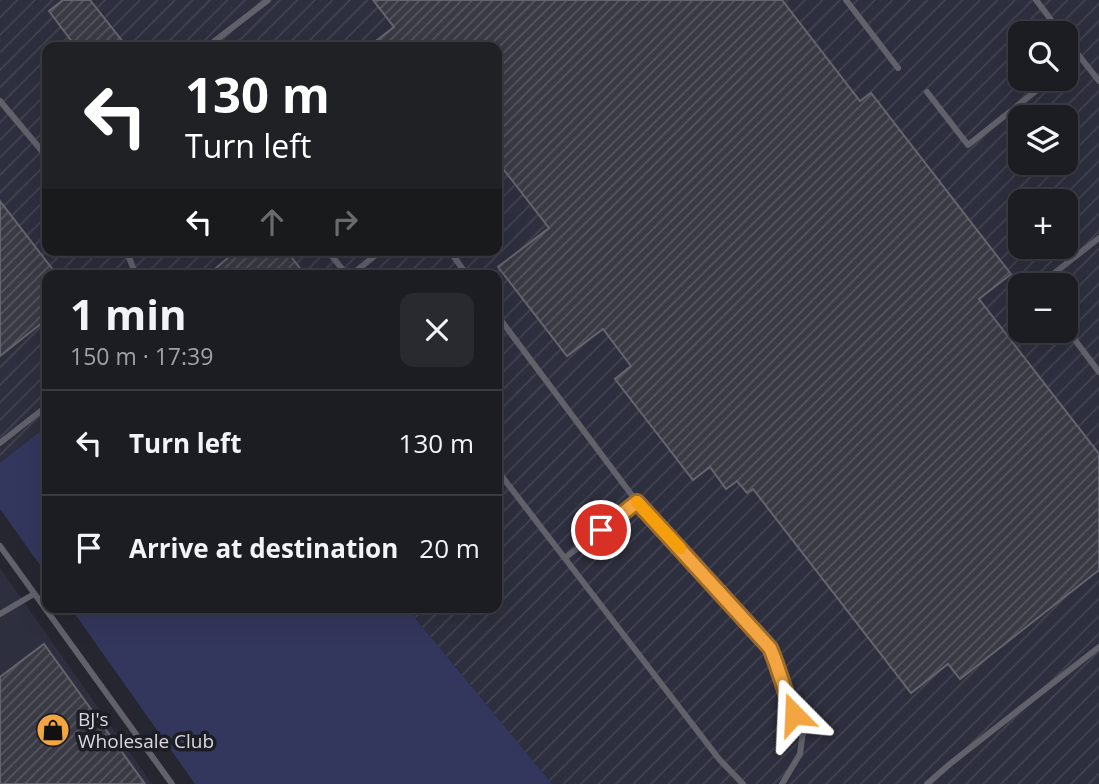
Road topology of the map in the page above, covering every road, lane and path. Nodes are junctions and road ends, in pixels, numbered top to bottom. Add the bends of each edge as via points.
1 (268, 0) edge
2 (846, 0) edge
3 (1036, 0) edge
4 (1053, 21) edge
5 (213, 42) edge
6 (1079, 56) edge
7 (898, 68) dead end
8 (1099, 82) edge
9 (1036, 91) edge
10 (927, 92) dead end
11 (0, 101) edge
12 (42, 151) edge
13 (1099, 238) edge
14 (332, 256) edge
15 (374, 256) edge
16 (345, 270) edge
17 (356, 270) edge
18 (1054, 273) edge
19 (502, 322) edge
20 (1077, 343) edge
21 (1099, 372) edge
22 (42, 410) edge
23 (0, 443) edge
24 (502, 476) edge
25 (637, 502) junction
26 (0, 547) edge
27 (565, 558) junction
28 (34, 594) junction
29 (42, 605) edge
30 (48, 613) edge
31 (0, 614) edge
32 (1099, 647) edge
33 (172, 784) edge
34 (743, 784) edge
35 (782, 784) edge
36 (927, 784) edge

1 - 5 lane
2 - 7 lane
3 - 4 lane
6 - 8 lane
9 - 10 lane via 968,145
11 - 12 lane
13 - 18 lane
14 - 16 lane
15 - 17 lane
19 - 25 lane
20 - 21 lane
22 - 23 lane
24 - 27 lane
25 - 27 lane
25 - 35 lane via 770,648 803,731 800,754
26 - 28 lane
27 - 34 lane
28 - 29 lane
28 - 31 lane
30 - 33 lane
32 - 36 lane

